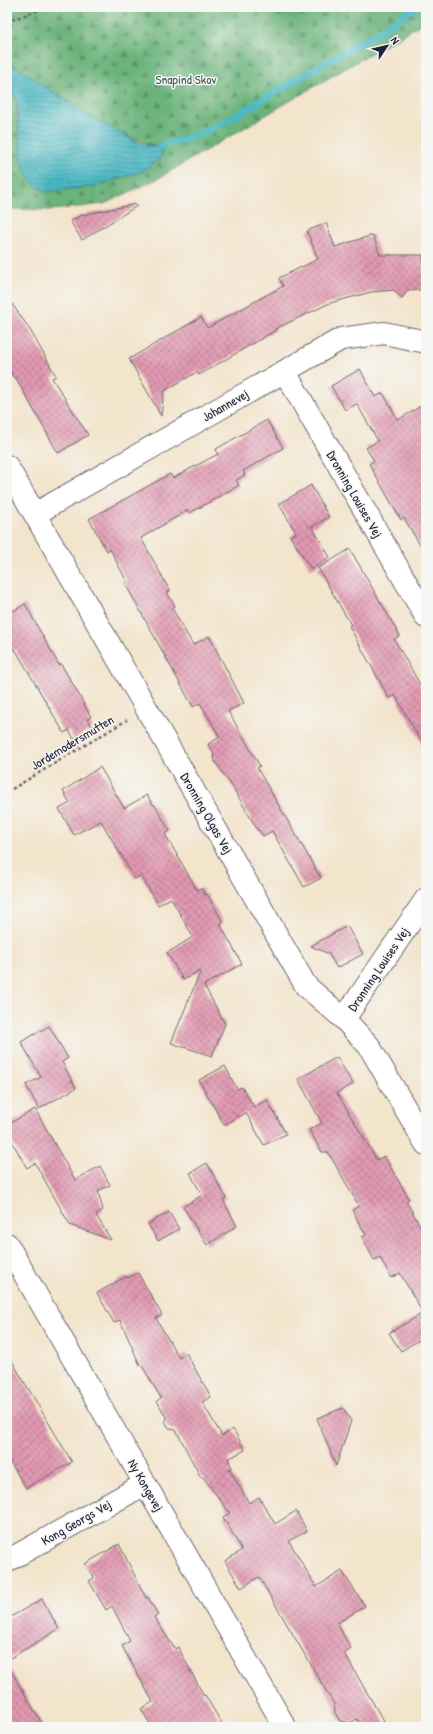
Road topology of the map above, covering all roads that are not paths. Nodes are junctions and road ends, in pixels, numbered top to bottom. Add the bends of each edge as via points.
1 (426, 342) edge
2 (284, 372) junction
3 (7, 466) edge
4 (35, 514) junction
5 (426, 617) edge
6 (426, 900) edge
7 (344, 1019) junction
8 (426, 1144) edge
9 (7, 1244) edge
10 (145, 1484) junction
11 (7, 1561) edge
12 (284, 1727) edge

1 - 2 street, Johannevej via 384,333 341,340
2 - 4 street, Johannevej
2 - 5 street, Dronning Louises Vej
3 - 4 street, Dronning Olgas Vej
4 - 7 street, Dronning Olgas Vej via 306,986
6 - 7 street, Dronning Louises Vej
7 - 8 street, Dronning Olgas Vej via 369,1046
9 - 10 street, Ny Kongevej
10 - 11 street, Kong Georgs Vej
10 - 12 street, Ny Kongevej

